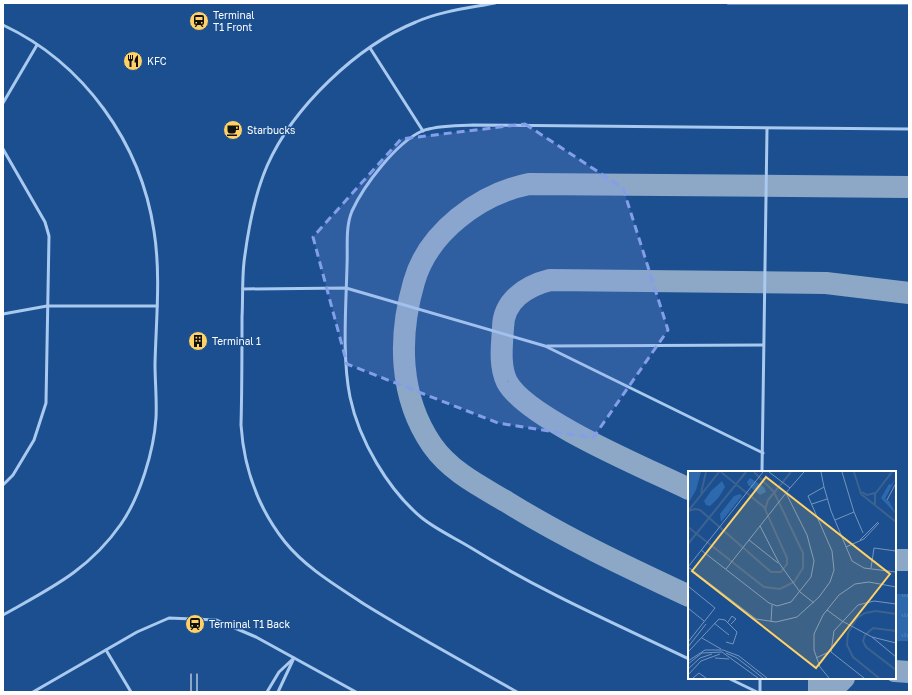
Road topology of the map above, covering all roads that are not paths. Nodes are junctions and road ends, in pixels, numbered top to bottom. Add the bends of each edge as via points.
1 (495, 3) edge
2 (728, 3) edge
3 (909, 3) edge
4 (3, 26) edge
5 (37, 45) junction
6 (370, 48) junction
7 (3, 103) edge
8 (767, 129) junction
9 (909, 129) edge
10 (423, 131) junction
11 (3, 150) edge
12 (346, 288) junction
13 (243, 289) junction
14 (47, 306) junction
15 (157, 306) junction
16 (3, 314) edge
17 (763, 345) junction
18 (545, 346) junction
19 (763, 453) junction
20 (762, 471) edge
21 (3, 485) edge
22 (3, 614) edge
23 (106, 650) junction
24 (294, 658) junction
25 (688, 659) edge
26 (730, 679) edge
27 (760, 679) edge
28 (33, 692) edge
29 (131, 692) edge
30 (267, 692) edge
31 (278, 692) edge
32 (356, 692) edge
33 (517, 692) edge
34 (758, 692) edge

1 - 6 lane via 451,11 416,22
2 - 3 lane
4 - 5 lane
5 - 7 lane
5 - 15 lane via 76,76 108,114 130,150 146,195 154,231
6 - 10 lane
6 - 13 lane via 348,64 301,112 268,165 252,215
8 - 9 lane
8 - 10 lane via 474,125 446,126
8 - 17 lane
10 - 12 lane via 400,146 380,169 352,212 347,235
11 - 14 lane via 45,222 49,236
12 - 13 lane
12 - 18 lane
12 - 25 lane via 350,398 367,445 390,485 423,518 519,578
13 - 33 lane via 242,444 250,481 264,512 286,543 336,585 392,621
14 - 15 lane
14 - 16 lane
14 - 21 lane via 46,403 34,440 13,475
15 - 22 lane via 156,419 149,458 122,522 101,550 64,582
17 - 18 lane
17 - 19 lane
18 - 19 lane
19 - 20 lane
23 - 24 lane via 137,632 169,618 216,620 256,637
23 - 28 lane
23 - 29 lane
24 - 30 lane via 279,672
24 - 31 lane
24 - 32 lane
26 - 34 lane
27 - 34 lane

